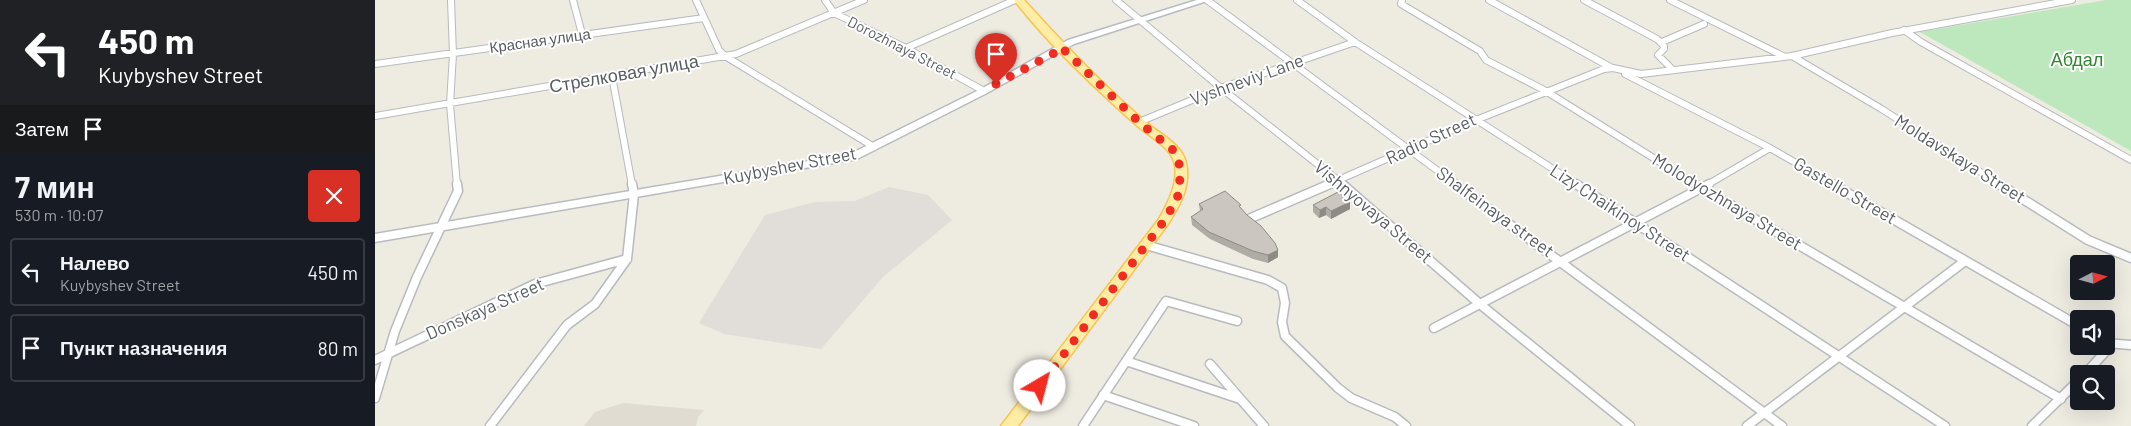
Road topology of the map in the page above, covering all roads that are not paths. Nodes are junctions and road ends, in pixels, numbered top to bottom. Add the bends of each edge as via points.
1 (451, 0) edge
2 (573, 0) edge
3 (696, 0) edge
4 (825, 0) edge
5 (864, 0) edge
6 (1017, 0) edge
7 (1116, 0) edge
8 (1206, 0) edge
9 (1297, 0) edge
10 (1402, 0) edge
11 (1489, 0) edge
12 (1584, 0) edge
13 (1670, 0) edge
14 (2072, 0) edge
15 (834, 12) junction
16 (704, 18) junction
17 (1141, 21) junction
18 (1704, 24) dead end
19 (1904, 30) junction
20 (582, 34) junction
21 (1355, 42) junction
22 (1661, 42) junction
23 (1061, 47) junction
24 (906, 48) junction
25 (453, 54) junction
26 (725, 56) junction
27 (1788, 56) junction
28 (1294, 63) junction
29 (375, 64) edge
30 (1610, 67) junction
31 (1673, 70) junction
32 (612, 76) junction
33 (1221, 88) junction
34 (984, 90) junction
35 (1544, 90) junction
36 (450, 104) junction
37 (375, 116) edge
38 (1476, 118) junction
39 (1139, 122) junction
40 (874, 147) junction
41 (1770, 148) junction
42 (1410, 150) junction
43 (2131, 160) edge
44 (1339, 181) junction
45 (1702, 188) junction
46 (634, 194) junction
47 (1251, 218) edge
48 (1633, 222) junction
49 (441, 227) junction
50 (375, 238) edge
51 (1146, 245) junction
52 (2131, 258) edge
53 (627, 259) junction
54 (1965, 261) junction
55 (1563, 262) junction
56 (1481, 305) junction
57 (1905, 307) junction
58 (1237, 320) dead end
59 (2070, 321) edge
60 (1435, 328) dead end
61 (2115, 344) edge
62 (2131, 345) edge
63 (389, 353) junction
64 (2102, 355) edge
65 (1837, 356) junction
66 (375, 360) edge
67 (1126, 361) junction
68 (1210, 364) dead end
69 (2093, 365) edge
70 (2070, 390) edge
71 (1103, 395) junction
72 (375, 398) edge
73 (1240, 399) junction
74 (2061, 399) junction
75 (1763, 413) junction
76 (490, 426) edge
77 (1009, 426) edge
78 (1083, 426) edge
79 (1194, 426) edge
80 (1264, 426) edge
81 (1406, 426) edge
82 (1630, 426) edge
83 (1747, 426) edge
84 (1782, 426) edge
85 (1945, 426) edge
86 (2032, 426) edge

1 - 25 street
2 - 20 street
3 - 16 street
4 - 15 street, Dorozhnaya Street
5 - 15 street, Стрелковая улица
6 - 23 main road
6 - 24 street
7 - 17 street, Vishnyovaya Street
8 - 17 main road, Kuybyshev Street
8 - 28 street, Shalfeinaya street
9 - 21 street, Lizy Chaikinoy Street
10 - 35 street, Molodyozhnaya Street via 1401,4 1479,51 1486,60
11 - 30 street
12 - 22 street
13 - 27 street, Moldavskaya Street
14 - 19 street
15 - 24 street, Dorozhnaya Street
15 - 26 street, Стрелковая улица
16 - 20 street, Красная улица
16 - 26 street
17 - 23 main road, Kuybyshev Street
17 - 33 street, Vishnyovaya Street
18 - 22 street
19 - 27 street
19 - 43 street
20 - 25 street, Красная улица
21 - 28 street, Vyshneviy Lane
21 - 38 street, Lizy Chaikinoy Street
22 - 31 street via 1664,49 1658,55
23 - 34 main road, Kuybyshev Street
23 - 39 main road
24 - 34 street, Dorozhnaya Street
25 - 29 street, Красная улица
25 - 36 street
26 - 32 street, Стрелковая улица
26 - 40 street
27 - 31 street
27 - 52 street, Moldavskaya Street via 1880,108 2088,240
28 - 33 street, Vyshneviy Lane
28 - 42 street, Shalfeinaya street
30 - 31 street via 1641,74
30 - 35 street, Radio Street
30 - 41 street, Gastello Street
32 - 36 street, Стрелковая улица
32 - 46 street
33 - 39 street, Vyshneviy Lane
33 - 44 street, Vishnyovaya Street
34 - 40 main road, Kuybyshev Street
35 - 38 street, Radio Street
35 - 45 street, Molodyozhnaya Street
36 - 37 street, Стрелковая улица
36 - 49 street via 458,191
38 - 42 street, Radio Street
38 - 48 street, Lizy Chaikinoy Street
39 - 51 main road via 1173,150 1181,174 1177,199
40 - 46 main road, Kuybyshev Street via 853,157
41 - 45 street
41 - 54 street, Gastello Street
42 - 44 street, Radio Street
42 - 55 street, Shalfeinaya street
44 - 47 street, Radio Street
44 - 56 street, Vishnyovaya Street
45 - 48 street
45 - 57 street, Molodyozhnaya Street
46 - 49 main road, Kuybyshev Street
46 - 53 street
48 - 55 street
48 - 65 street, Lizy Chaikinoy Street
49 - 50 main road, Kuybyshev Street
49 - 63 street via 398,322
51 - 77 main road
51 - 81 street via 1268,280 1282,288 1285,336 1351,398 1395,416
53 - 63 street, Donskaya Street via 535,284
53 - 76 street via 595,304 567,325
54 - 57 street
54 - 59 street, Gastello Street
55 - 56 street
55 - 75 street, Shalfeinaya street
56 - 60 street
56 - 82 street, Vishnyovaya Street
57 - 65 street
57 - 74 street, Molodyozhnaya Street
58 - 67 street via 1166,301
61 - 62 street
63 - 66 street, Donskaya Street
63 - 72 street
64 - 69 street
65 - 75 street
65 - 85 street, Lizy Chaikinoy Street
67 - 71 street
67 - 73 street
68 - 73 street
70 - 74 street
71 - 78 street
71 - 79 street
73 - 80 street
74 - 86 street
75 - 83 street
75 - 84 street, Shalfeinaya street

